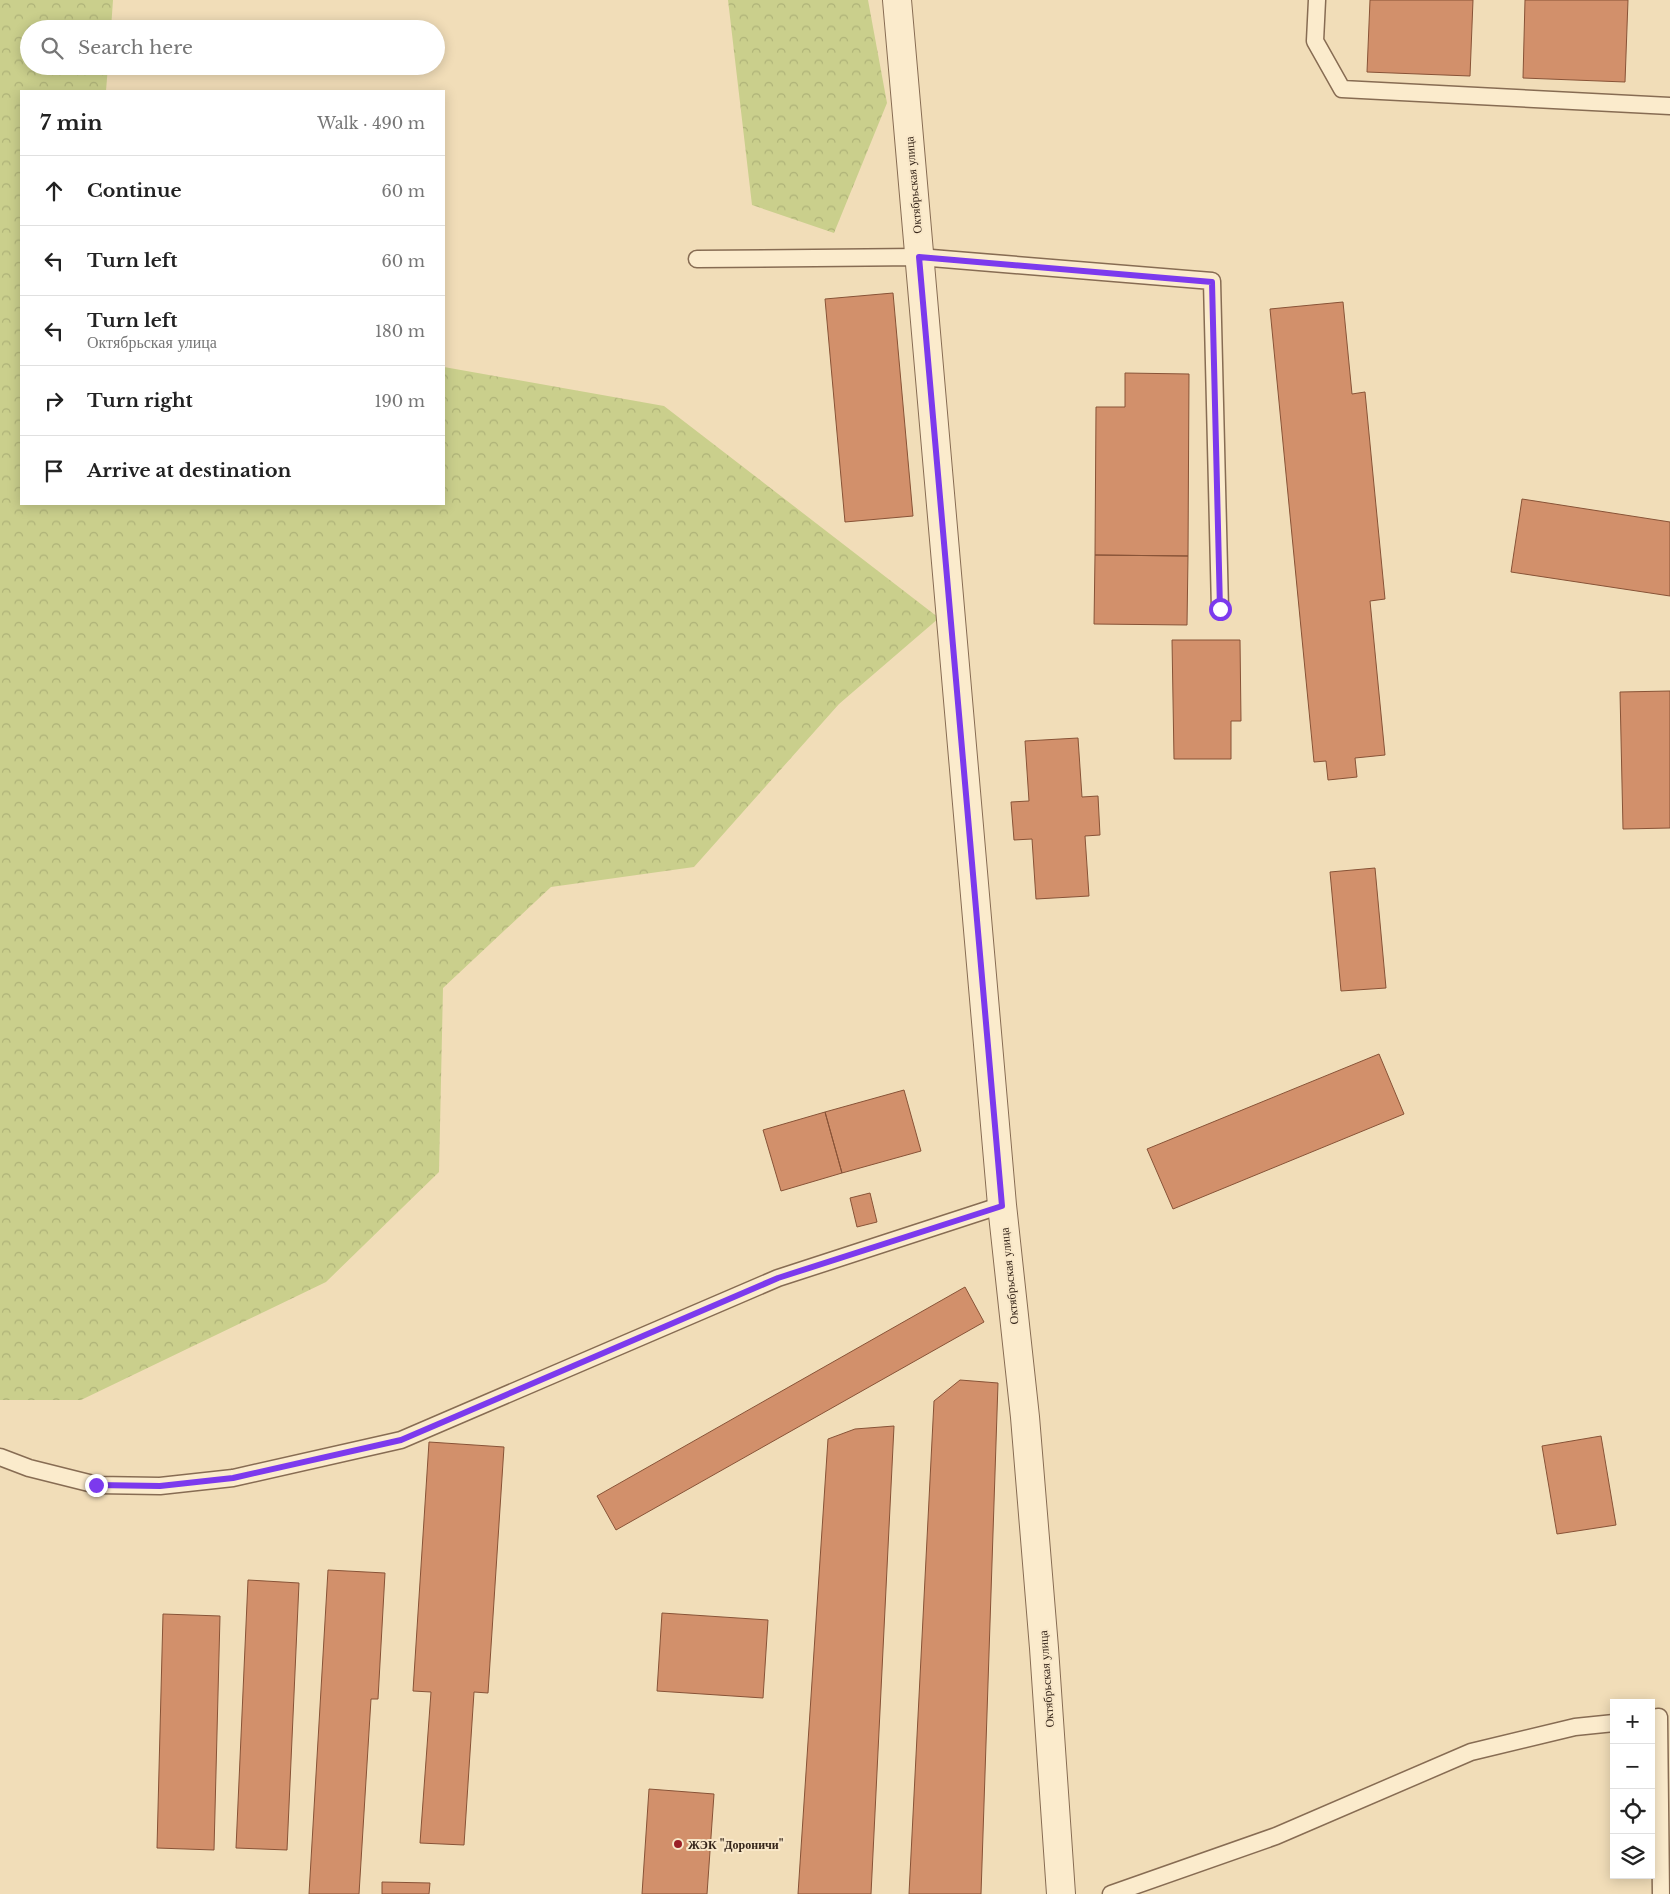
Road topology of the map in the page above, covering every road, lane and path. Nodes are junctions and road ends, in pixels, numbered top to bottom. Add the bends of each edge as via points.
1 (897, 0) edge
2 (1317, 0) edge
3 (1670, 106) edge
4 (919, 257) junction
5 (697, 259) dead end
6 (1220, 609) dead end
7 (1002, 1206) junction
8 (0, 1457) edge
9 (1655, 1718) edge
10 (1610, 1724) edge
11 (1061, 1894) edge
12 (1111, 1894) edge
13 (1661, 1894) edge

1 - 4 street, Октябрьская улица
2 - 3 lane via 1315,41 1342,89
4 - 5 lane
4 - 6 lane via 1212,282
4 - 7 street, Октябрьская улица
7 - 8 lane via 778,1278 401,1440 233,1478 160,1486 96,1485
7 - 11 street, Октябрьская улица via 1031,1486
9 - 13 lane via 1659,1717
10 - 12 lane via 1575,1728 1471,1752 1276,1836

